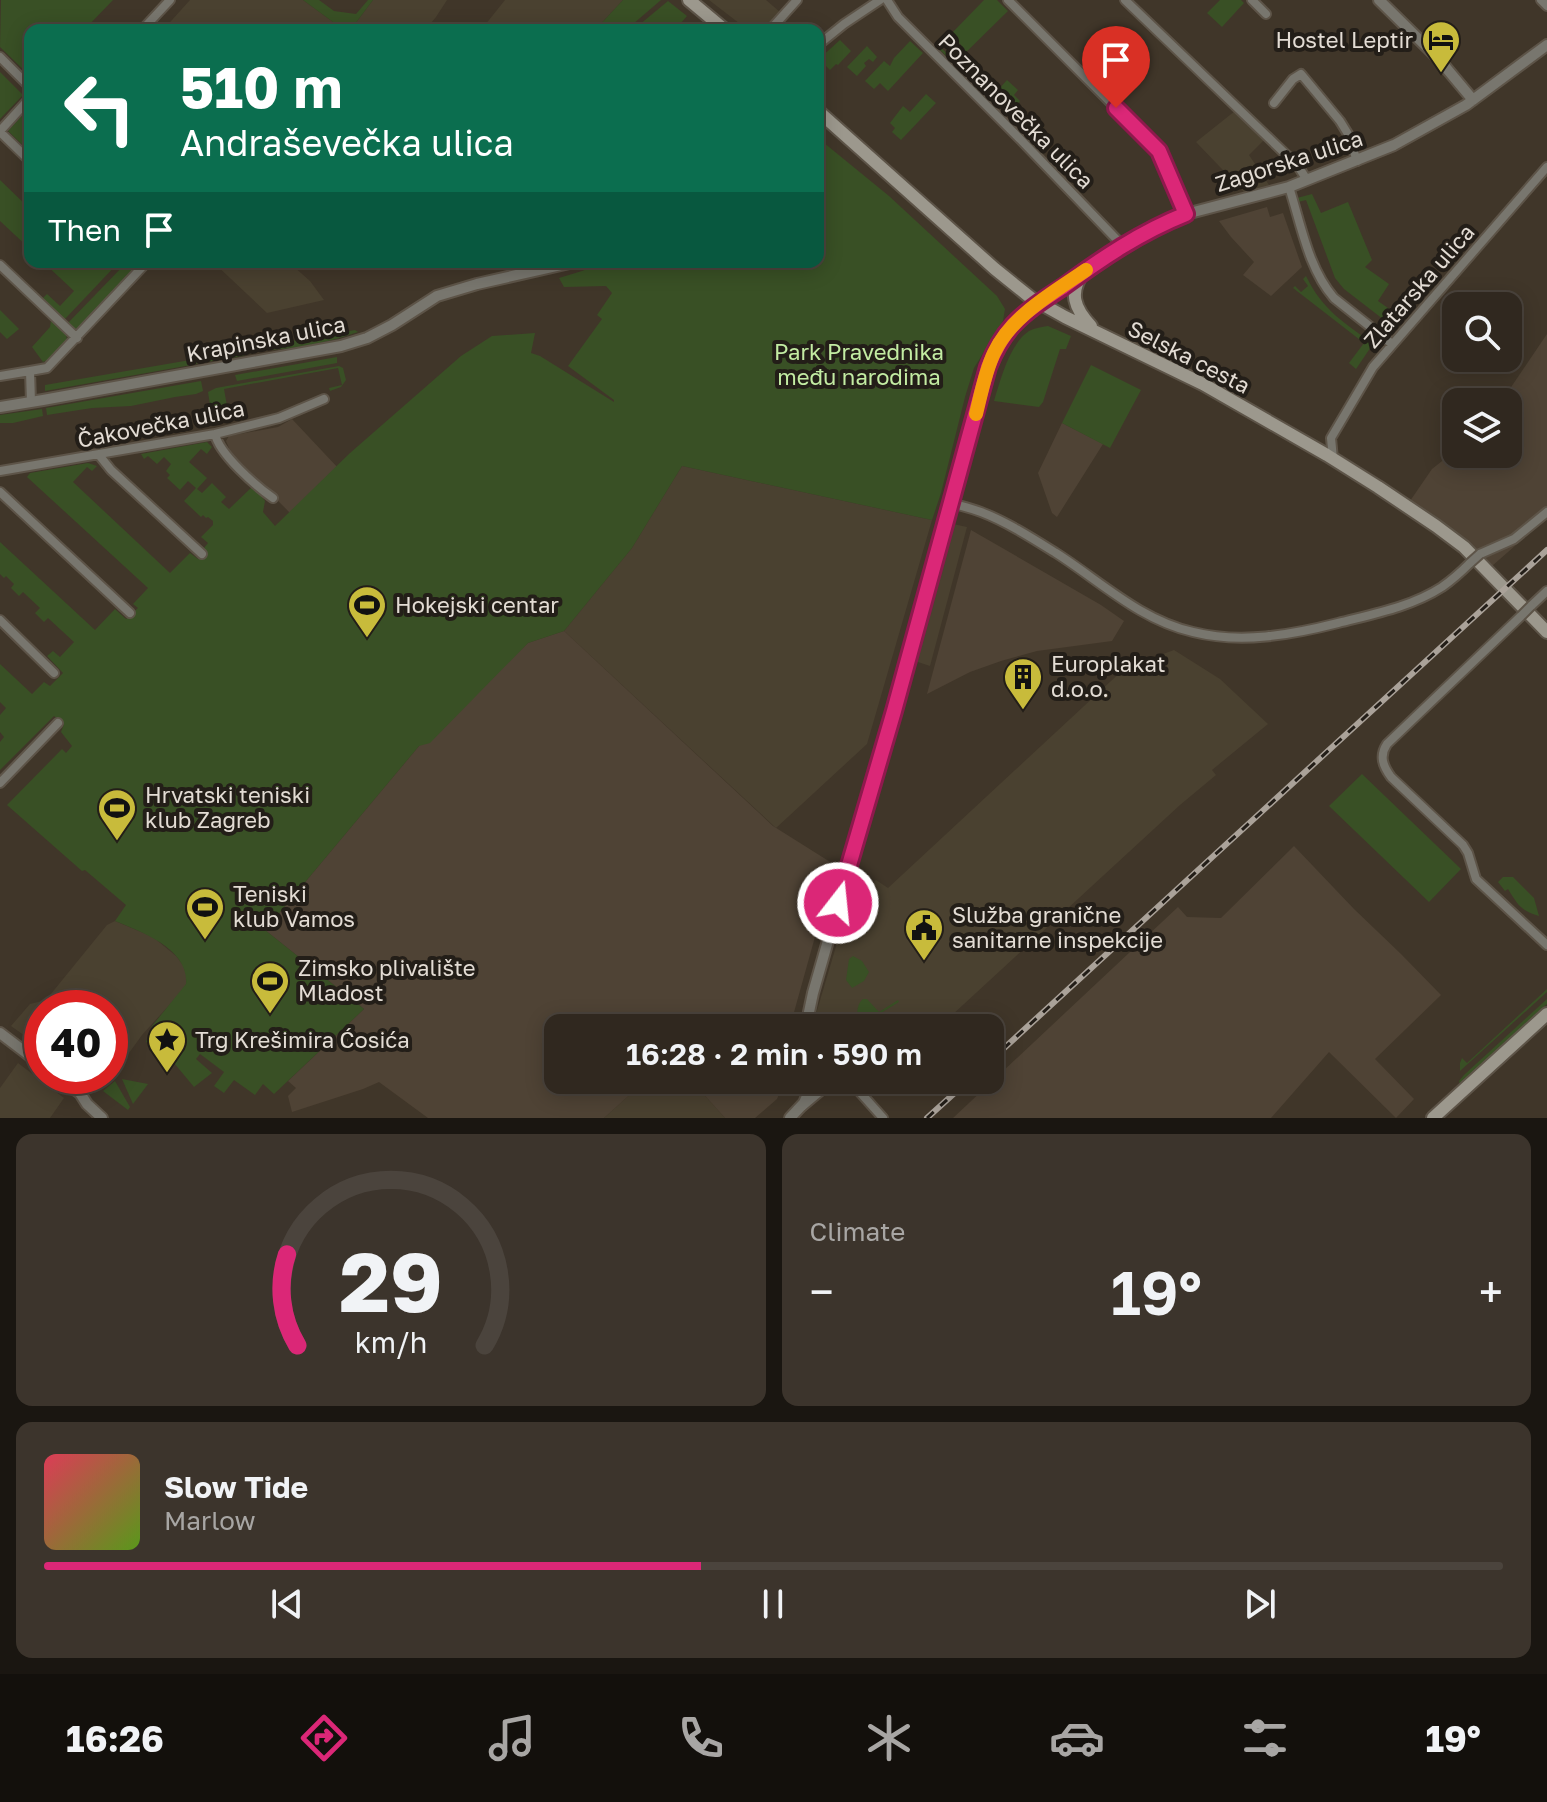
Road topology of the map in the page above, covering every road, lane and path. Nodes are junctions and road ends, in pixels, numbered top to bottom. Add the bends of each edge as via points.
1 (170, 0) edge
2 (689, 0) edge
3 (797, 0) edge
4 (880, 0) edge
5 (887, 0) edge
6 (1008, 0) edge
7 (1125, 0) edge
8 (1252, 0) edge
9 (1379, 0) edge
10 (1541, 0) edge
11 (1547, 6) edge
12 (1266, 14) dead end
13 (148, 24) edge
14 (718, 24) edge
15 (775, 24) edge
16 (824, 40) edge
17 (1547, 45) edge
18 (0, 57) edge
19 (24, 81) edge
20 (1473, 100) junction
21 (1274, 103) dead end
22 (24, 105) edge
23 (824, 116) edge
24 (0, 131) edge
25 (24, 155) edge
26 (1357, 161) junction
27 (1547, 167) edge
28 (1307, 180) junction
29 (1289, 187) junction
30 (1186, 214) junction
31 (1122, 245) junction
32 (0, 265) edge
33 (138, 268) edge
34 (549, 268) edge
35 (1083, 272) junction
36 (1039, 303) junction
37 (1099, 334) junction
38 (77, 338) junction
39 (1392, 344) junction
40 (30, 371) junction
41 (0, 376) edge
42 (324, 399) dead end
43 (31, 402) junction
44 (0, 407) edge
45 (215, 434) junction
46 (1331, 438) junction
47 (1311, 446) junction
48 (99, 455) junction
49 (1333, 459) junction
50 (0, 471) edge
51 (0, 492) edge
52 (273, 498) dead end
53 (951, 503) junction
54 (1547, 512) edge
55 (202, 554) dead end
56 (1547, 591) edge
57 (130, 613) dead end
58 (0, 620) edge
59 (1547, 632) edge
60 (54, 673) dead end
61 (58, 723) dead end
62 (0, 783) edge
63 (1547, 945) edge
64 (809, 1014) edge
65 (1547, 1014) edge
66 (0, 1033) edge
67 (24, 1051) edge
68 (81, 1094) edge
69 (809, 1094) edge
70 (818, 1094) edge
71 (862, 1094) edge
72 (800, 1109) junction
73 (1448, 1113) edge
74 (102, 1118) edge
75 (790, 1118) edge
76 (883, 1118) edge
77 (1433, 1118) edge

1 - 13 street
2 - 14 main road
3 - 15 street
4 - 16 street
5 - 31 street, Poznanovečka ulica
6 - 30 street via 1159,151
7 - 28 street
8 - 12 street
9 - 20 street
10 - 11 street
17 - 20 street, Zagorska ulica
18 - 19 street
20 - 26 street, Zagorska ulica
21 - 26 street via 1301,74 1340,121
22 - 24 street
23 - 36 main road, Selska cesta
24 - 25 street
26 - 28 street, Zagorska ulica
27 - 39 street, Zlatarska ulica
28 - 29 street, Zagorska ulica
29 - 30 street, Zagorska ulica
29 - 39 street via 1315,268 1328,290
30 - 31 street, Zagorska ulica
31 - 35 street, Zagorska ulica
32 - 38 street
33 - 38 street
34 - 43 street, Krapinska ulica via 437,296 392,325 341,346
35 - 36 street, Zagorska ulica
35 - 37 main road via 1075,302
36 - 37 main road, Selska cesta
36 - 53 street, Zagorska ulica via 1013,325 994,353
37 - 47 main road, Selska cesta via 1183,373
38 - 40 street via 47,368
39 - 46 street, Zlatarska ulica via 1367,375
40 - 41 street
40 - 43 street
42 - 45 street, Čakovečka ulica via 279,418
43 - 44 street, Krapinska ulica
45 - 48 street, Čakovečka ulica
45 - 52 street via 224,452
46 - 47 street
46 - 49 street
47 - 49 main road, Selska cesta
48 - 50 street, Čakovečka ulica
48 - 55 street
49 - 59 main road, Selska cesta via 1454,539
51 - 57 street
53 - 54 street, bridge via 1020,532 1161,622 1203,634 1260,637 1366,616 1432,592
53 - 64 street, Zagorska ulica
56 - 63 street, bridge via 1387,744 1382,755 1391,777 1463,845 1476,879
58 - 60 street
61 - 62 street
65 - 73 main road
66 - 67 street
68 - 74 street
69 - 72 street
70 - 72 street
71 - 76 street
72 - 75 street
73 - 77 main road

